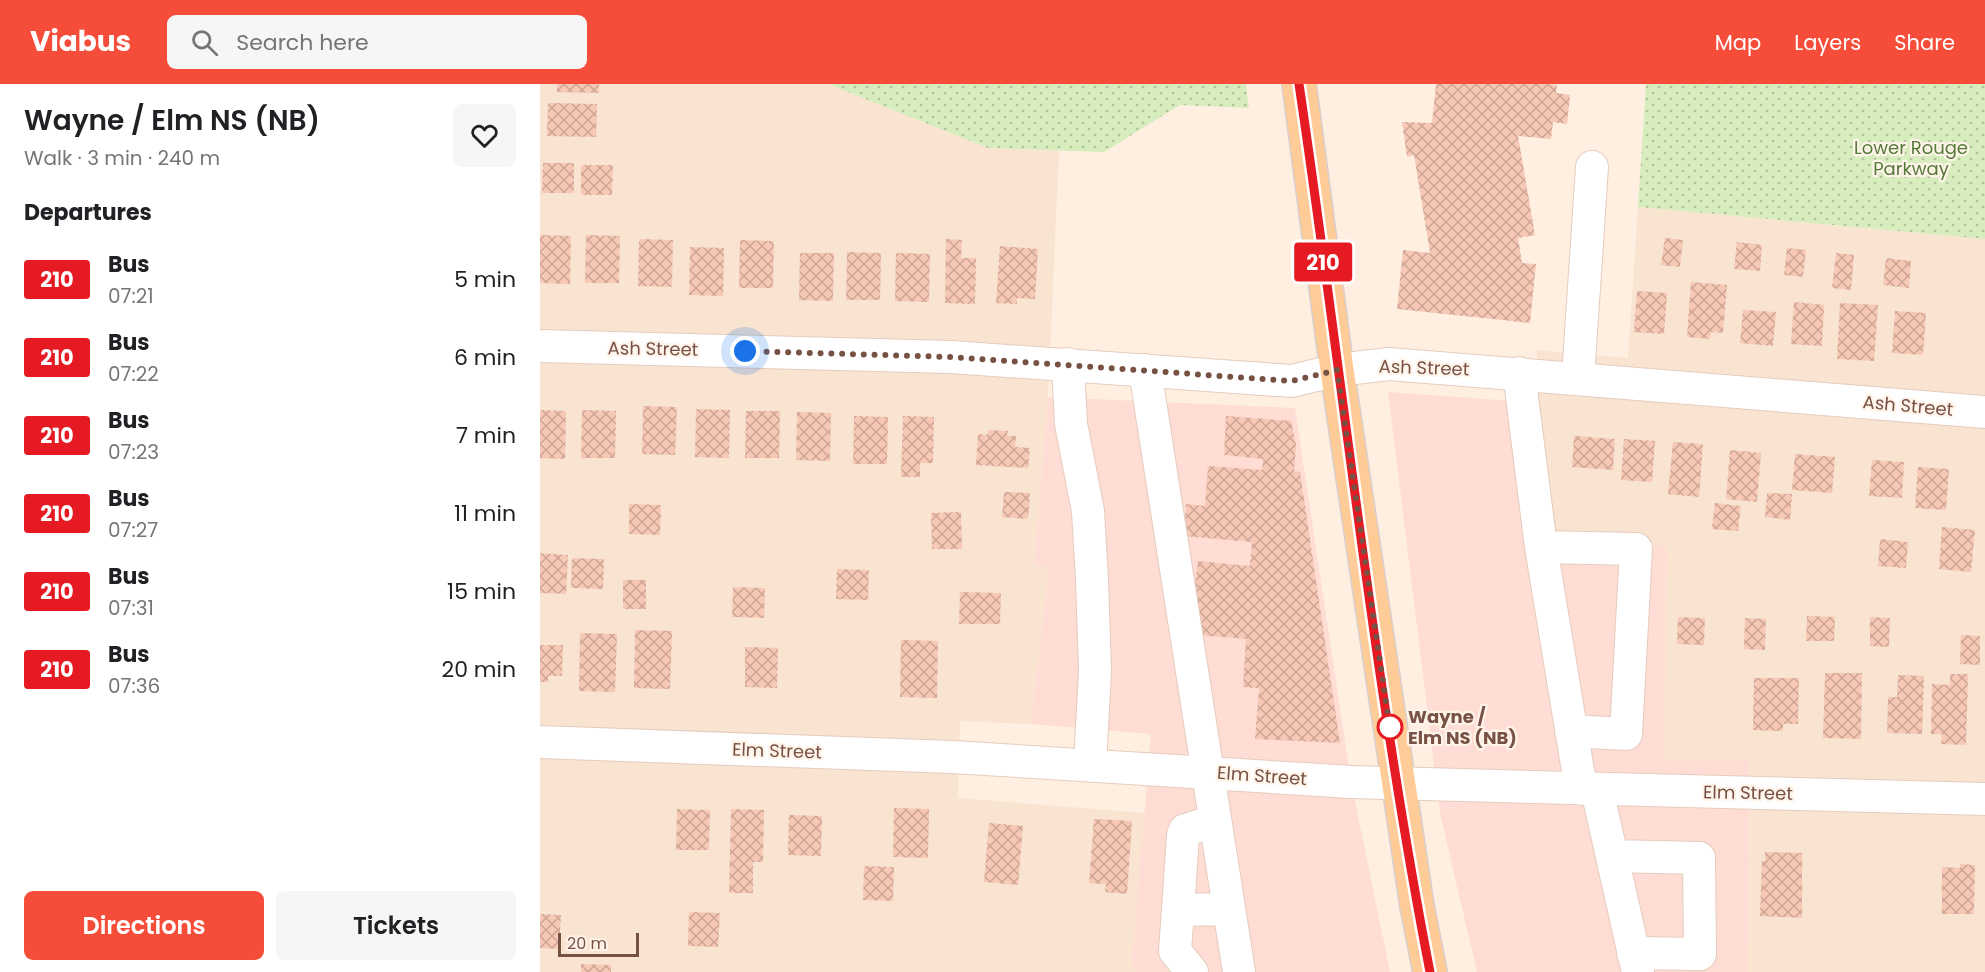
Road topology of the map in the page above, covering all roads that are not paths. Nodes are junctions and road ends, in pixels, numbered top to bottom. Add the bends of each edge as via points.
1 (1299, 90) edge
2 (1592, 167) dead end
3 (540, 346) edge
4 (1068, 364) junction
5 (1145, 370) junction
6 (1337, 370) junction
7 (1519, 373) junction
8 (1578, 378) junction
9 (1985, 412) edge
10 (1541, 547) junction
11 (1571, 731) junction
12 (540, 742) edge
13 (1090, 765) junction
14 (1207, 773) junction
15 (1398, 783) junction
16 (1589, 789) junction
17 (1985, 799) edge
18 (1215, 821) junction
19 (1612, 856) junction
20 (1229, 909) junction
21 (1178, 910) junction
22 (1636, 962) edge
23 (1192, 972) edge
24 (1239, 972) edge
25 (1430, 972) edge

1 - 6 main road
2 - 8 street
3 - 4 street, Ash Street via 951,357
4 - 5 street, Ash Street
4 - 13 street via 1071,424 1088,511 1095,671
5 - 6 street, Ash Street via 1292,381
5 - 14 street
6 - 7 street, Ash Street via 1389,364
6 - 15 main road
7 - 8 street, Ash Street
7 - 10 street
8 - 9 street, Ash Street
10 - 11 street
10 - 11 street via 1636,549 1626,734
11 - 16 street
12 - 13 street, Elm Street
13 - 14 street, Elm Street
14 - 15 street, Elm Street
14 - 18 street
15 - 16 street, Elm Street
15 - 25 main road
16 - 17 street, Elm Street
16 - 19 street
18 - 20 street
18 - 21 street via 1185,830
19 - 22 street
19 - 22 street via 1699,858 1700,954
20 - 21 street
20 - 24 street
21 - 23 street via 1175,951

